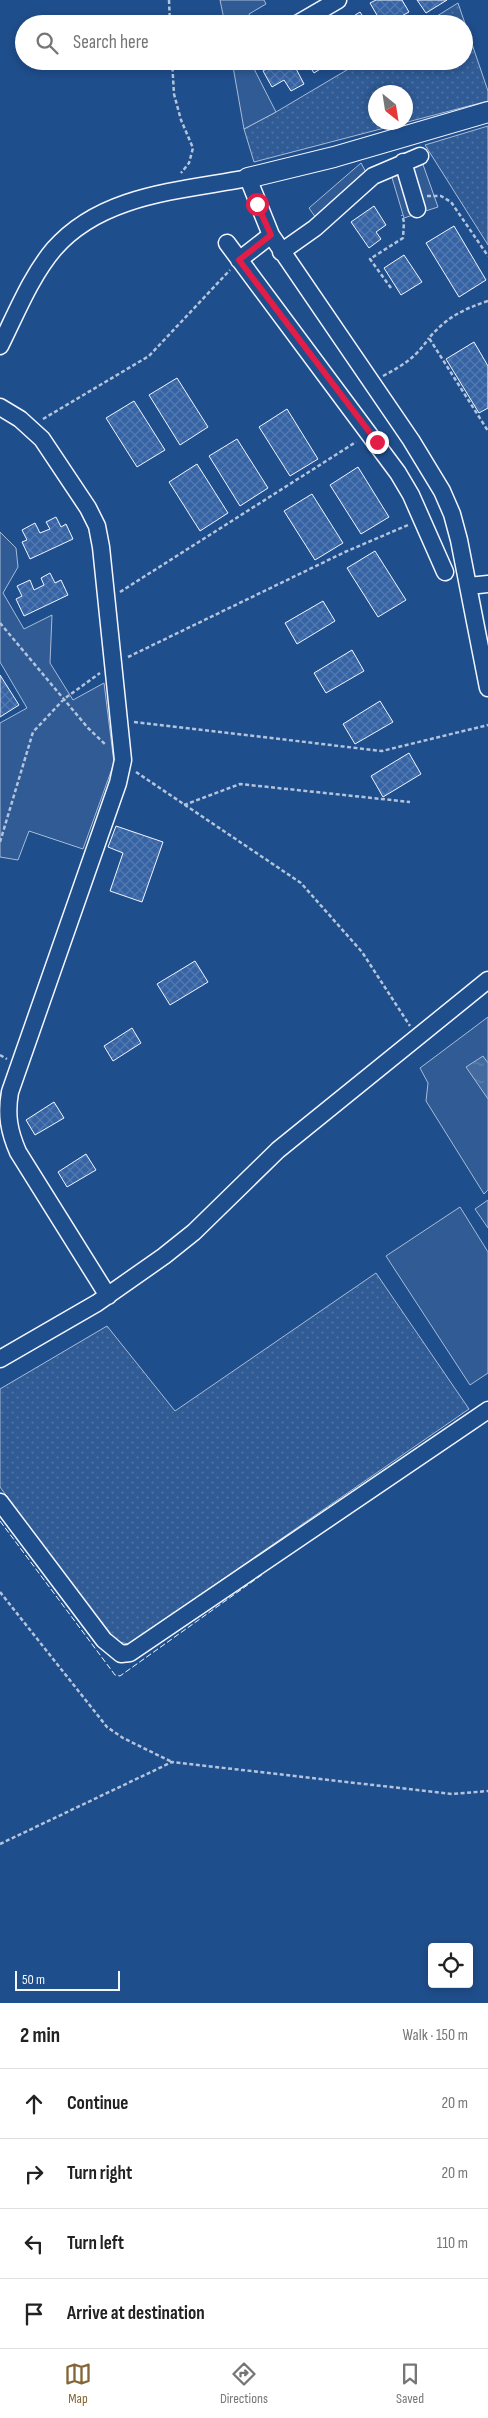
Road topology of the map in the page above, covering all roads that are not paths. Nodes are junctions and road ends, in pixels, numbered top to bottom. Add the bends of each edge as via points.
1 (338, 0) edge
2 (312, 15) edge
3 (488, 112) edge
4 (420, 156) dead end
5 (403, 162) junction
6 (248, 178) junction
7 (411, 206) road end
8 (271, 235) junction
9 (227, 243) dead end
10 (282, 252) junction
11 (239, 260) junction
12 (0, 346) edge
13 (0, 407) edge
14 (445, 572) dead end
15 (488, 584) edge
16 (468, 586) junction
17 (488, 688) edge
18 (488, 980) edge
19 (108, 1296) junction
20 (0, 1359) edge
21 (488, 1410) edge
22 (0, 1502) edge

1 - 2 street
3 - 6 main road
4 - 5 street
5 - 7 street
5 - 10 street via 373,176 315,228
6 - 8 street
6 - 12 street via 115,206 76,228 44,263
8 - 10 street
8 - 11 street
9 - 11 street
10 - 16 street via 411,440 442,491 452,514
11 - 14 street via 398,473
13 - 19 street via 42,438 97,526 107,600 123,760 118,783 10,1092 7,1111 9,1132 18,1152
15 - 16 street
16 - 17 street
18 - 19 street via 278,1150 194,1232
19 - 20 street
21 - 22 street via 130,1653 121,1654 104,1640

